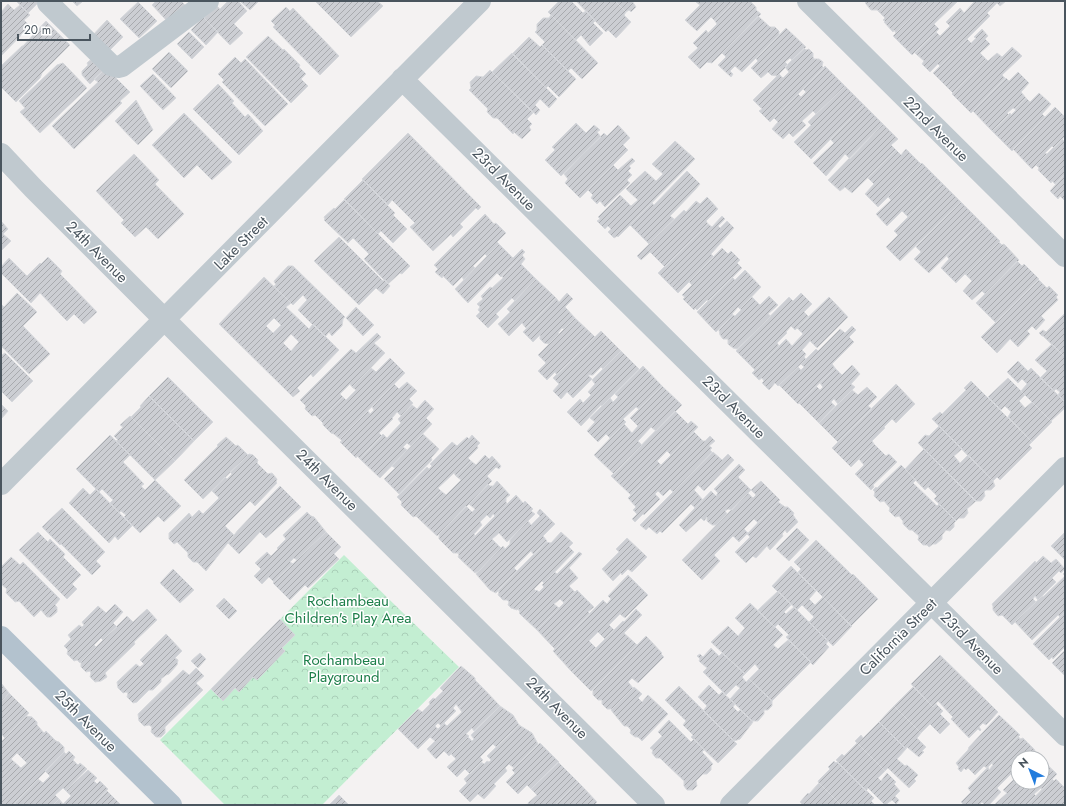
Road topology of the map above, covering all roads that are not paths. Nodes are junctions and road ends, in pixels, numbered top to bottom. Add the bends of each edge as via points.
1 (208, 1) edge
2 (480, 1) edge
3 (808, 1) edge
4 (48, 3) dead end
5 (402, 79) junction
6 (1, 154) edge
7 (1065, 256) edge
8 (164, 320) junction
9 (1065, 468) edge
10 (1, 484) edge
11 (931, 603) junction
12 (1, 636) edge
13 (1065, 735) edge
14 (171, 805) edge
15 (654, 805) edge
16 (732, 805) edge

1 - 4 street via 118,67 111,64
2 - 5 street, Lake Street
3 - 7 street, 22nd Avenue
5 - 8 street, Lake Street
5 - 11 street, 23rd Avenue
6 - 8 street, 24th Avenue
8 - 10 street, Lake Street
8 - 15 street, 24th Avenue
9 - 11 street, California Street
11 - 13 street, 23rd Avenue
11 - 16 street, California Street
12 - 14 main road, 25th Avenue

